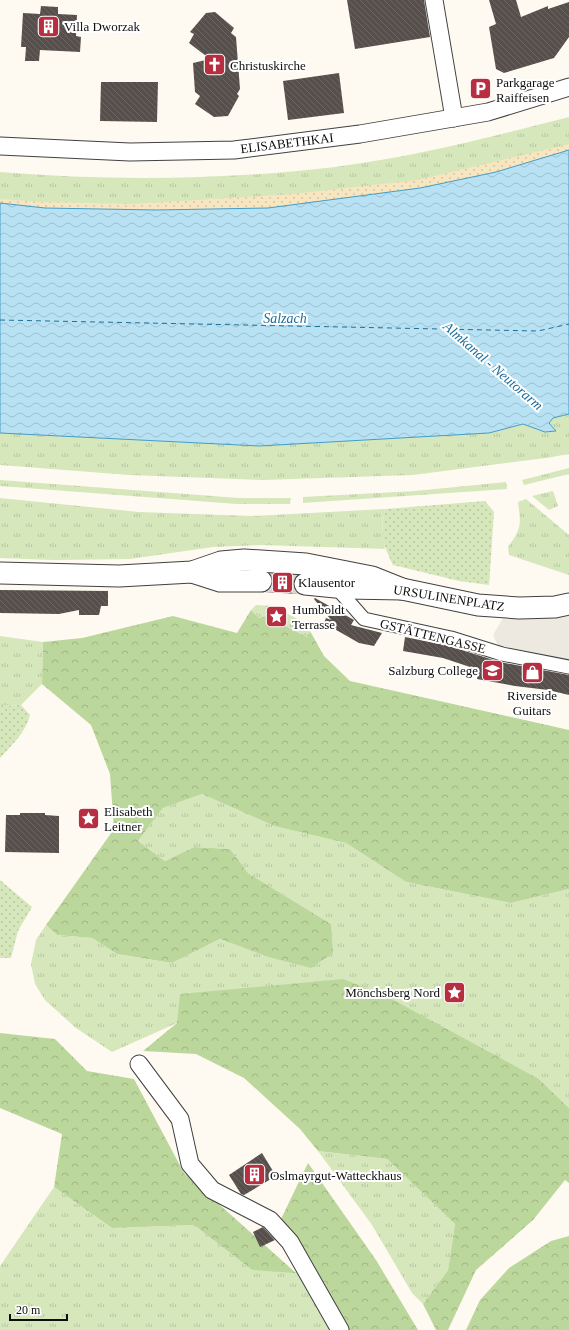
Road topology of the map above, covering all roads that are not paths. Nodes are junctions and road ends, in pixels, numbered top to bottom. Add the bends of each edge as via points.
1 (434, 0) edge
2 (569, 87) edge
3 (454, 118) junction
4 (0, 146) edge
5 (192, 572) junction
6 (0, 573) edge
7 (261, 581) tunnel mouth
8 (305, 584) tunnel mouth
9 (335, 586) junction
10 (402, 589) junction
11 (569, 604) edge
12 (569, 667) edge
13 (139, 1064) dead end
14 (340, 1330) edge

1 - 3 street
2 - 3 street, ELISABETHKAI via 488,112
3 - 4 street, ELISABETHKAI via 360,134 234,150 130,152
5 - 6 street via 119,576
5 - 7 street via 220,581
5 - 10 street via 221,562 244,560 306,564 372,577
8 - 9 street, URSULINENPLATZ
9 - 10 street, URSULINENPLATZ
9 - 12 street, GSTÄTTENGASSE via 364,619 451,638 502,654
10 - 11 street, URSULINENPLATZ via 478,605 518,608
13 - 14 street via 180,1119 190,1164 212,1190 270,1220 290,1242

